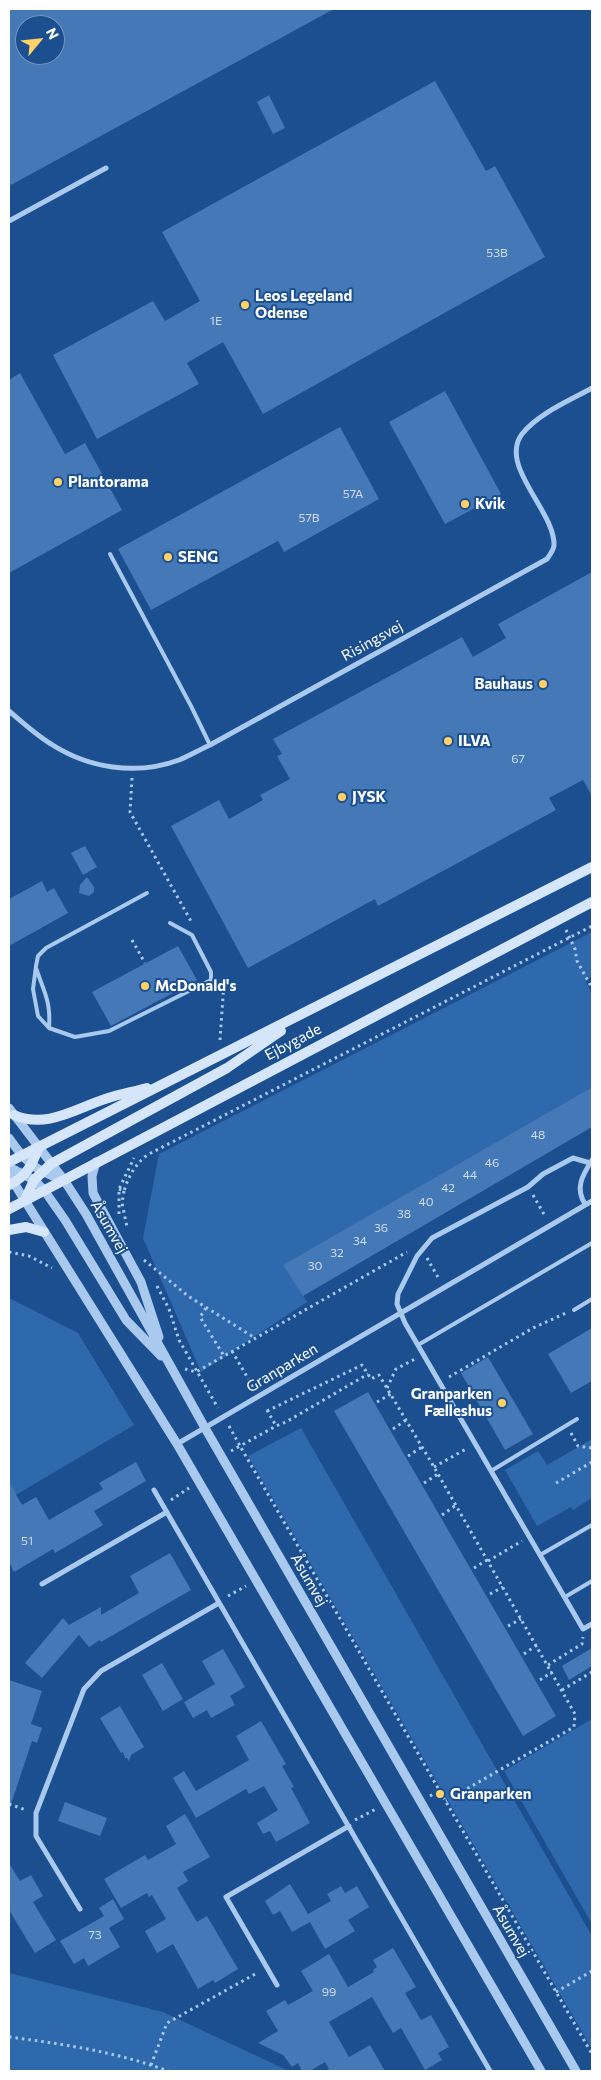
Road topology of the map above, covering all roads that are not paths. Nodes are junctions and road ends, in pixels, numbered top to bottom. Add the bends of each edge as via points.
1 (106, 168) dead end
2 (9, 221) edge
3 (592, 388) edge
4 (110, 554) dead end
5 (9, 711) edge
6 (210, 745) junction
7 (592, 867) edge
8 (147, 893) dead end
9 (592, 902) edge
10 (170, 923) dead end
11 (36, 966) junction
12 (316, 1008) junction
13 (49, 1028) junction
14 (165, 1084) junction
15 (11, 1111) edge
16 (9, 1138) edge
17 (39, 1147) junction
18 (20, 1156) junction
19 (591, 1161) edge
20 (9, 1162) edge
21 (96, 1162) junction
22 (51, 1164) junction
23 (9, 1168) edge
24 (36, 1172) junction
25 (25, 1174) junction
26 (64, 1180) junction
27 (10, 1181) edge
28 (44, 1190) junction
29 (25, 1200) junction
30 (592, 1200) edge
31 (586, 1204) junction
32 (9, 1209) edge
33 (9, 1230) edge
34 (44, 1232) junction
35 (592, 1243) edge
36 (592, 1299) edge
37 (574, 1310) road end
38 (400, 1314) junction
39 (418, 1345) junction
40 (168, 1363) junction
41 (577, 1419) dead end
42 (205, 1428) junction
43 (177, 1444) junction
44 (491, 1470) junction
45 (154, 1490) dead end
46 (167, 1512) junction
47 (592, 1525) edge
48 (540, 1555) junction
49 (592, 1581) edge
50 (42, 1584) dead end
51 (565, 1597) junction
52 (219, 1602) junction
53 (592, 1624) edge
54 (349, 1826) junction
55 (80, 1909) dead end
56 (277, 1985) dead end
57 (490, 2071) edge
58 (541, 2071) edge
59 (576, 2071) edge

1 - 2 street
3 - 6 street, Risingsvej via 536,421 516,445 518,465 552,531 554,548 547,560
4 - 6 lane
5 - 6 street, Risingsvej via 48,743 101,765 150,767 178,760
7 - 12 main road, Ejbygade
8 - 11 lane via 46,948 38,956
9 - 21 main road, Ejbygade
10 - 13 lane via 192,935 212,972 211,980 109,1031 75,1038
11 - 13 lane via 51,1011
11 - 13 lane via 33,990 38,1016
12 - 14 main road, Ejbygade
12 - 22 main road via 227,1068
14 - 15 main road via 106,1098 48,1120 24,1119
14 - 17 main road, Ejbygade
15 - 17 street, Åsumvej
16 - 18 street
17 - 18 main road, Ejbygade
17 - 22 street, Åsumvej
17 - 24 main road
18 - 20 main road, Ejbygade
18 - 24 street
19 - 31 street via 580,1185 580,1194
19 - 38 street via 573,1158 543,1174 528,1187 432,1238 417,1256 398,1294
21 - 26 main road, Ejbygade
21 - 40 street via 92,1176 93,1192 141,1282
22 - 24 main road
22 - 26 street, Åsumvej
23 - 25 street
24 - 25 main road
24 - 26 street
24 - 28 street
24 - 29 main road
25 - 27 main road
26 - 28 main road, Ejbygade
26 - 40 street, Åsumvej
27 - 29 street
28 - 29 main road, Ejbygade
28 - 40 street via 126,1320
29 - 32 main road, Ejbygade
29 - 34 street
30 - 31 street, Granparken
31 - 38 street, Granparken
33 - 34 main road via 26,1228
34 - 43 street
35 - 39 lane
36 - 37 lane
38 - 39 street
38 - 42 street, Granparken
39 - 44 street
40 - 42 street, Åsumvej
41 - 44 lane
42 - 43 street, Granparken
42 - 59 street, Åsumvej
43 - 58 street
44 - 48 street
45 - 46 street
46 - 50 street
46 - 52 street
47 - 48 lane
48 - 51 street
49 - 51 lane
51 - 53 street via 583,1629
52 - 54 street
52 - 55 street via 101,1671 84,1689 36,1813 36,1836
54 - 56 street via 226,1897
54 - 57 street

